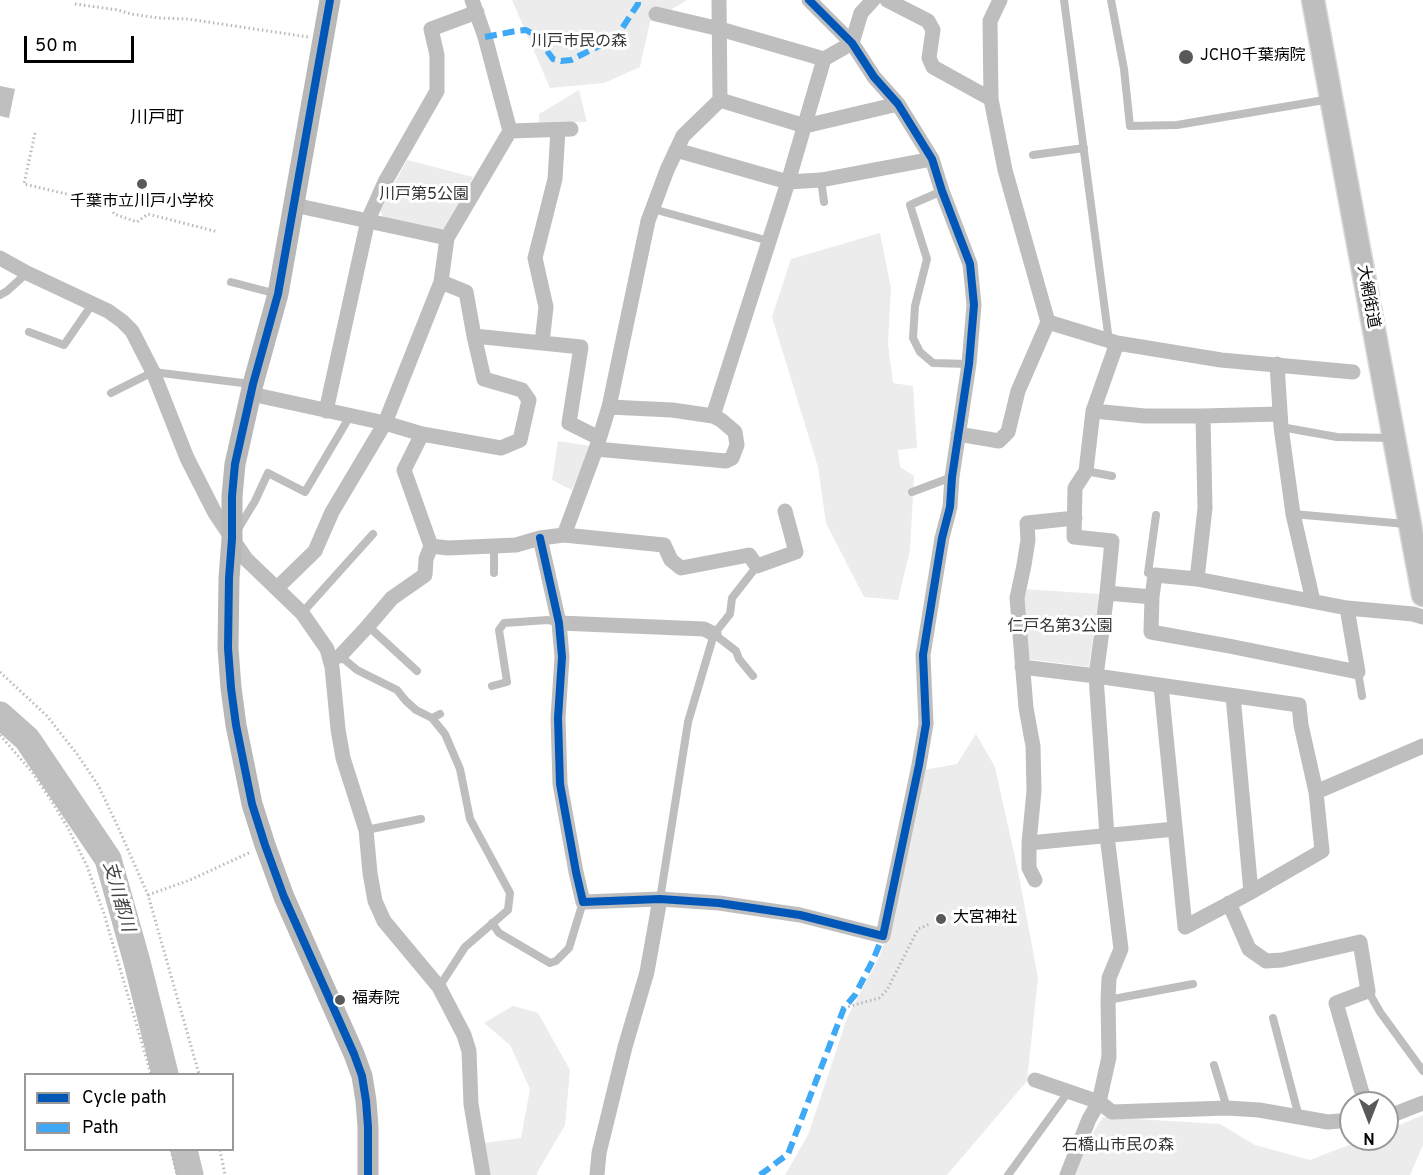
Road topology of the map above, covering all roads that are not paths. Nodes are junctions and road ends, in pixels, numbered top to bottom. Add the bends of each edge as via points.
1 (330, 0) edge
2 (719, 0) edge
3 (809, 0) edge
4 (873, 0) edge
5 (887, 0) edge
6 (1000, 0) edge
7 (1064, 0) edge
8 (1111, 0) edge
9 (1313, 0) edge
10 (474, 6) edge
11 (656, 14) dead end
12 (720, 29) junction
13 (852, 43) junction
14 (824, 59) junction
15 (991, 99) junction
16 (1331, 99) junction
17 (720, 100) junction
18 (898, 104) junction
19 (805, 126) junction
20 (510, 131) junction
21 (1084, 148) junction
22 (676, 150) junction
23 (1032, 155) dead end
24 (932, 159) junction
25 (821, 180) junction
26 (788, 182) junction
27 (942, 191) junction
28 (824, 202) dead end
29 (294, 205) junction
30 (653, 209) junction
31 (368, 220) junction
32 (447, 238) junction
33 (769, 241) junction
34 (0, 258) edge
35 (27, 273) junction
36 (231, 282) dead end
37 (441, 282) junction
38 (278, 294) junction
39 (0, 295) edge
40 (93, 303) junction
41 (1048, 321) junction
42 (29, 332) dead end
43 (474, 336) junction
44 (1113, 342) junction
45 (542, 343) junction
46 (969, 364) junction
47 (1277, 364) junction
48 (153, 372) junction
49 (1353, 372) dead end
50 (252, 389) junction
51 (111, 393) dead end
52 (609, 407) junction
53 (326, 411) junction
54 (1093, 411) junction
55 (350, 416) junction
56 (713, 416) junction
57 (1203, 416) junction
58 (1280, 421) junction
59 (385, 423) junction
60 (422, 434) junction
61 (958, 434) junction
62 (1394, 438) junction
63 (598, 444) junction
64 (1086, 471) junction
65 (1112, 476) dead end
66 (952, 477) junction
67 (912, 492) dead end
68 (785, 511) dead end
69 (1293, 514) junction
70 (1156, 515) dead end
71 (1075, 518) junction
72 (1411, 525) junction
73 (373, 534) dead end
74 (564, 535) junction
75 (540, 538) junction
76 (232, 539) junction
77 (431, 546) junction
78 (494, 546) junction
79 (1420, 562) edge
80 (757, 566) junction
81 (494, 573) dead end
82 (1155, 575) junction
83 (1197, 579) junction
84 (277, 588) junction
85 (1107, 593) junction
86 (1423, 595) edge
87 (1152, 597) junction
88 (1313, 601) junction
89 (1347, 608) junction
90 (302, 613) junction
91 (1423, 617) edge
92 (559, 624) junction
93 (368, 626) junction
94 (714, 634) junction
95 (333, 652) junction
96 (1022, 667) junction
97 (417, 671) dead end
98 (1358, 672) junction
99 (753, 675) dead end
100 (1096, 676) junction
101 (492, 686) dead end
102 (1161, 686) junction
103 (1233, 696) junction
104 (1362, 696) dead end
105 (440, 714) dead end
106 (432, 718) junction
107 (1423, 746) edge
108 (1316, 792) junction
109 (421, 819) dead end
110 (1175, 829) junction
111 (366, 830) junction
112 (1107, 836) junction
113 (1029, 843) junction
114 (1035, 880) dead end
115 (1251, 892) junction
116 (660, 899) junction
117 (583, 902) junction
118 (1229, 903) junction
119 (492, 923) junction
120 (1193, 984) dead end
121 (439, 987) junction
122 (1368, 991) junction
123 (1108, 1000) junction
124 (1273, 1018) dead end
125 (1214, 1065) dead end
126 (1423, 1071) edge
127 (1035, 1080) dead end
128 (1069, 1091) junction
129 (1362, 1091) edge
130 (1100, 1101) junction
131 (1423, 1103) edge
132 (1227, 1108) junction
133 (1399, 1112) edge
134 (1299, 1117) junction
135 (1339, 1121) edge
136 (368, 1175) edge
137 (483, 1175) edge
138 (597, 1175) edge
139 (1008, 1175) edge
140 (1067, 1175) edge

1 - 29 street
2 - 12 street
3 - 13 street
4 - 13 street via 861,14
5 - 15 street via 928,21 933,30 929,58 933,67
6 - 15 street via 990,21
7 - 21 lane
8 - 16 lane via 1130,126 1177,125
9 - 16 main road, 大網街道
10 - 20 street
10 - 31 street via 430,29 437,55 437,91
11 - 12 street
12 - 14 street
12 - 17 street
13 - 14 street
13 - 18 street
14 - 19 street
15 - 41 street via 1005,170
16 - 62 main road, 大網街道
17 - 19 street
17 - 22 street via 683,135
18 - 19 street
18 - 24 street
19 - 26 street
20 - 32 street
20 - 45 street via 565,130 535,258 546,307
21 - 23 lane
21 - 44 lane
22 - 26 street
22 - 30 street
24 - 25 street
24 - 27 street
25 - 26 street
25 - 28 lane
26 - 33 street
27 - 46 street via 970,264 974,305
27 - 46 lane via 910,205 927,259 915,306 913,338 920,352 933,363
29 - 31 street
29 - 38 street
30 - 33 lane
30 - 52 street
31 - 32 street
31 - 53 street
32 - 37 street
33 - 56 street
34 - 35 street
35 - 39 lane
35 - 40 street
36 - 38 lane
37 - 43 street via 466,292
37 - 59 street
38 - 50 street
40 - 42 lane via 64,345
40 - 48 street via 132,332
41 - 44 street
41 - 61 street via 1018,391 1008,432 999,441
43 - 45 street
43 - 60 street via 484,379 522,390 529,400 520,440 501,448
44 - 47 street via 1221,360
44 - 54 street
45 - 63 street via 581,347 569,423
46 - 61 street
47 - 49 street
47 - 58 street
48 - 50 lane
48 - 51 lane
48 - 76 street via 187,458
50 - 53 street
50 - 76 street via 235,464
52 - 56 street
52 - 63 street
53 - 55 street
54 - 57 street
54 - 64 street
55 - 59 street
55 - 76 lane via 305,492 268,473
56 - 63 street via 735,432 737,445 732,458 726,461
57 - 58 street
57 - 83 street via 1205,508
58 - 62 lane via 1337,436
58 - 69 street
59 - 60 street
59 - 84 street via 332,512 315,550
60 - 77 street via 404,470
61 - 66 street
62 - 72 main road, 大網街道
63 - 74 street
64 - 65 lane
64 - 71 street via 1075,488
66 - 67 lane
66 - 116 street via 923,655 926,724 883,936 800,915
68 - 80 street via 796,552
69 - 72 lane
69 - 88 street
70 - 82 lane via 1148,573
71 - 85 street via 1074,537 1112,541
71 - 96 street via 1027,523 1026,556 1017,598
72 - 79 main road, 大網街道
73 - 90 lane
74 - 75 street
74 - 80 street via 664,545 671,560 681,568 749,555
75 - 78 street
75 - 92 street
76 - 84 street via 246,559
76 - 136 street via 228,648 231,688 252,804 284,897 362,1076
77 - 78 street
77 - 93 street via 425,575 392,598
78 - 81 lane
79 - 86 main road, 大網街道
80 - 94 lane via 732,598 730,614
82 - 83 street
82 - 87 street
83 - 88 street
84 - 90 street
85 - 87 street
85 - 100 street
87 - 98 street via 1151,632
88 - 89 street
89 - 91 street
89 - 98 street
90 - 95 street
92 - 94 street via 704,629
92 - 101 lane via 548,620 504,623 499,630 507,682
92 - 117 street via 560,784
93 - 95 street
93 - 97 lane
94 - 99 lane via 736,651
94 - 116 lane via 688,722
95 - 106 lane via 357,670 397,690 416,710
95 - 111 street via 343,758
96 - 100 street
96 - 113 street via 1033,746
98 - 104 lane
100 - 102 street
100 - 112 street
102 - 103 street
102 - 110 street
103 - 108 street via 1299,705
103 - 115 street
105 - 106 lane
106 - 119 lane via 445,734 460,769 470,819 510,893 508,910
107 - 108 street
108 - 115 street via 1323,851
109 - 111 lane
110 - 112 street
110 - 118 street via 1185,927
111 - 121 street via 373,892 384,921
112 - 113 street
112 - 123 street via 1121,949 1109,978
113 - 114 street via 1029,868
115 - 118 street
116 - 117 street
116 - 138 street via 647,972 625,1047
117 - 119 lane via 569,948 556,962 550,963 499,933
118 - 122 street via 1249,949 1266,961 1360,942
119 - 121 lane via 465,947
120 - 123 lane
121 - 137 street via 470,1051 471,1104
122 - 126 lane
122 - 129 street via 1336,1003
123 - 130 street via 1109,1056
124 - 134 lane
125 - 132 lane
127 - 128 street
128 - 130 street
128 - 139 lane
130 - 132 street via 1112,1112
130 - 140 street
131 - 133 street
132 - 134 street
134 - 135 street

